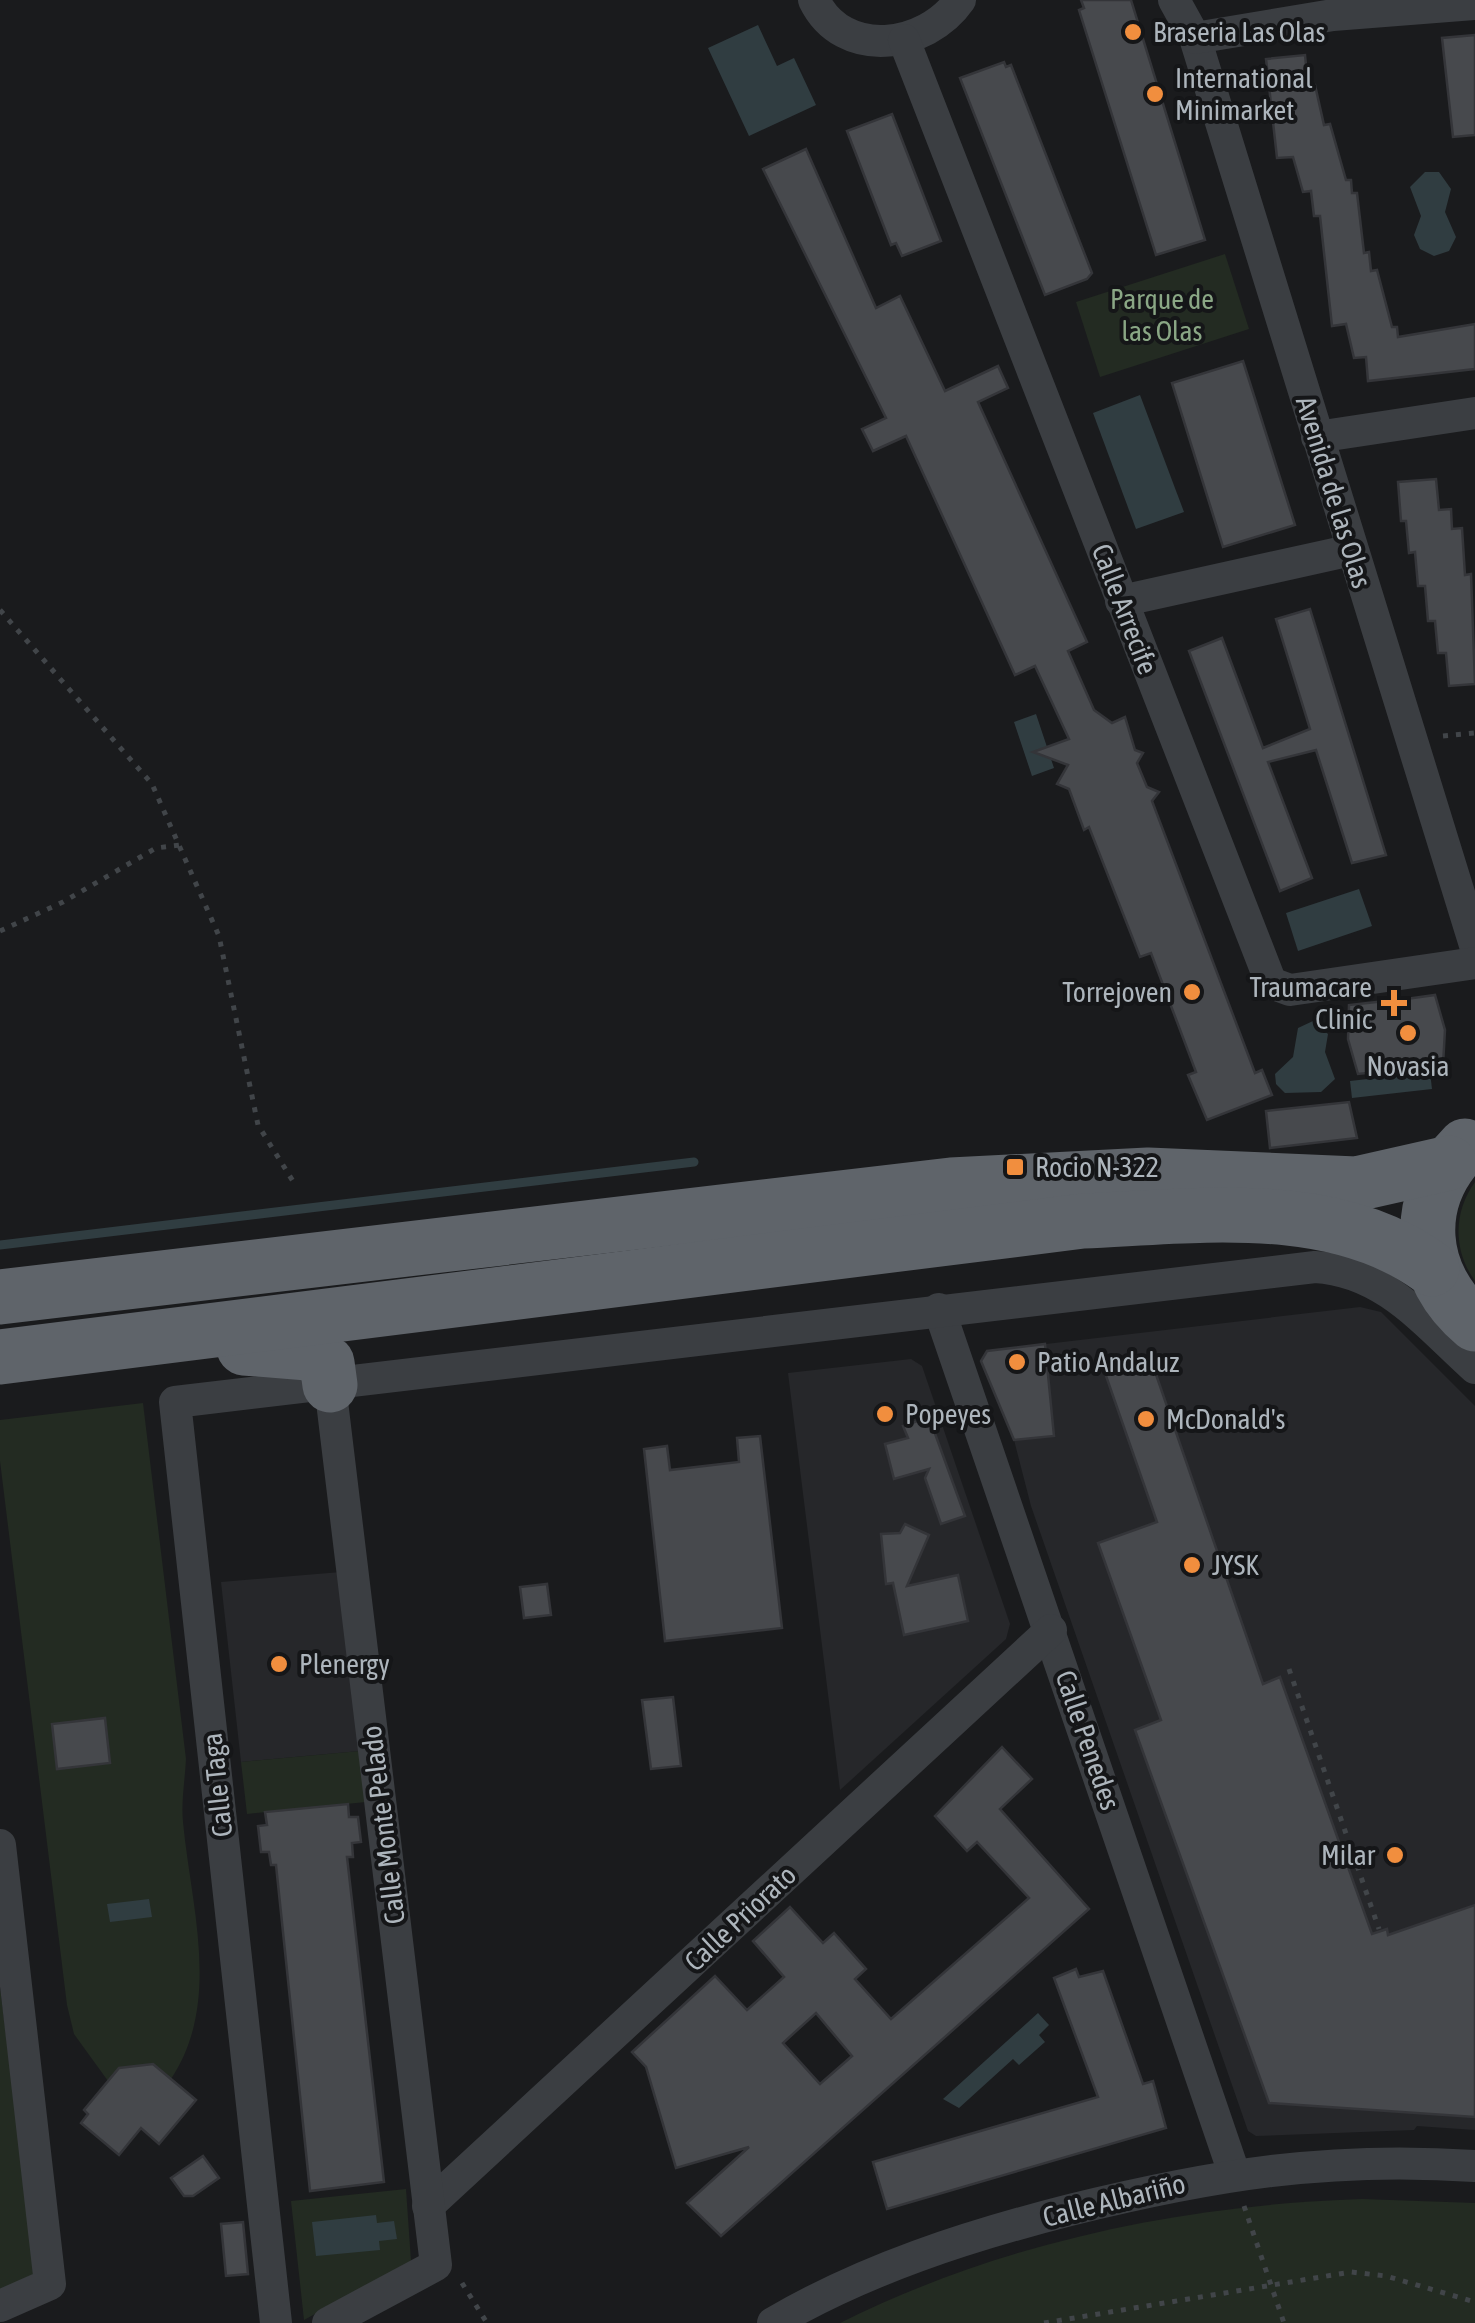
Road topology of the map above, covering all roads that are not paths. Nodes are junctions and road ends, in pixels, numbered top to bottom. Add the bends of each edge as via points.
1 (814, 0) edge
2 (960, 0) edge
3 (1174, 0) edge
4 (1196, 0) edge
5 (1475, 4) edge
6 (1195, 38) junction
7 (904, 40) junction
8 (1475, 413) edge
9 (1317, 437) junction
10 (1352, 550) junction
11 (1121, 601) junction
12 (1475, 945) edge
13 (1475, 963) edge
14 (1462, 1151) edge
15 (1432, 1269) junction
16 (0, 1298) edge
17 (939, 1309) junction
18 (1475, 1324) edge
19 (102, 1344) junction
20 (0, 1358) edge
21 (1475, 1368) edge
22 (330, 1384) junction
23 (1051, 1630) junction
24 (0, 1845) edge
25 (7, 1966) edge
26 (1475, 2166) edge
27 (1239, 2188) junction
28 (428, 2206) junction
29 (0, 2306) edge
30 (276, 2323) edge
31 (328, 2323) edge
32 (774, 2323) edge

1 - 7 street via 822,16 851,36
2 - 7 street via 934,27
3 - 6 street, Avenida de las Olas
4 - 6 street, Avenida de las Olas
5 - 6 street via 1333,15
6 - 9 street, Avenida de las Olas
7 - 11 street, Calle Arrecife
8 - 9 street
9 - 10 street, Avenida de las Olas
10 - 11 street
10 - 12 street, Avenida de las Olas
11 - 13 street, Calle Arrecife via 1270,983 1290,990
14 - 15 highway via 1430,1203
14 - 16 highway via 1356,1184 1148,1176 951,1185
15 - 18 highway
15 - 19 highway via 1381,1238 1315,1222 1083,1221
17 - 21 street via 1335,1268 1393,1293
17 - 22 street
17 - 23 street, Calle Penedes
19 - 20 highway
19 - 22 highway via 308,1353 327,1362
22 - 28 street, Calle Monte Pelado
22 - 30 street, Calle Taga via 175,1402
23 - 27 street, Calle Penedes
23 - 28 street, Calle Priorato
24 - 25 street
25 - 29 street via 50,2284
26 - 27 street, Calle Albariño via 1361,2162
27 - 32 street, Calle Albariño via 994,2230 854,2281
28 - 31 street, Calle Monte Pelado via 436,2265

